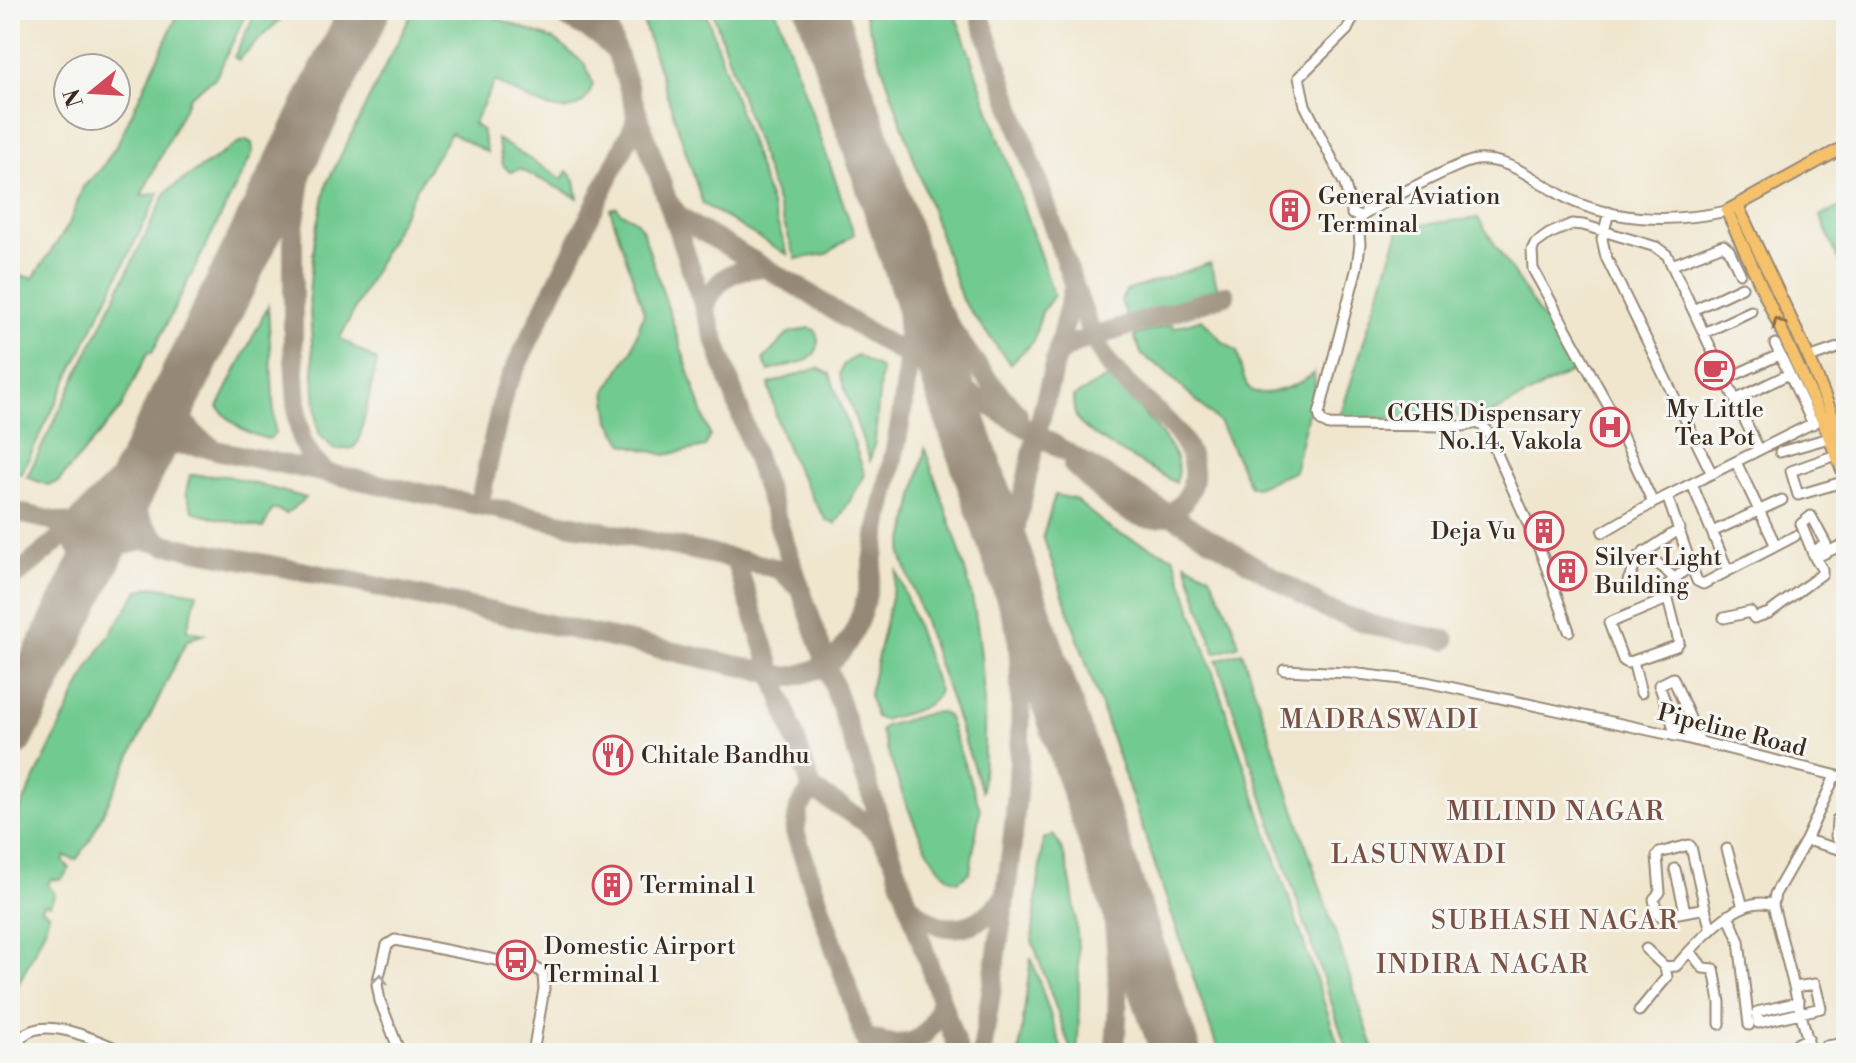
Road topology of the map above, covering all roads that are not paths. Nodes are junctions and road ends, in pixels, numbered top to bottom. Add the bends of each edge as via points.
1 (1357, 10) edge
2 (1846, 146) edge
3 (1345, 185) junction
4 (1363, 209) junction
5 (1732, 209) junction
6 (1609, 212) junction
7 (1603, 231) junction
8 (1672, 265) junction
9 (1740, 273) dead end
10 (1742, 287) dead end
11 (1693, 310) junction
12 (1751, 311) dead end
13 (1704, 333) junction
14 (1775, 344) dead end
15 (1846, 345) edge
16 (1779, 355) junction
17 (1809, 358) junction
18 (1789, 374) junction
19 (1726, 379) junction
20 (1735, 400) junction
21 (1822, 419) junction
22 (1829, 438) junction
23 (1759, 450) junction
24 (1841, 452) edge
25 (1736, 462) junction
26 (1788, 462) dead end
27 (1712, 474) junction
28 (1846, 480) edge
29 (1692, 484) junction
30 (1667, 496) junction
31 (1782, 500) dead end
32 (1653, 503) junction
33 (1759, 510) junction
34 (1680, 529) junction
35 (1603, 532) dead end
36 (1712, 532) junction
37 (1795, 536) dead end
38 (1846, 543) edge
39 (1776, 546) junction
40 (1644, 551) junction
41 (1691, 565) junction
42 (1728, 571) junction
43 (1674, 578) junction
44 (1628, 581) dead end
45 (1667, 599) junction
46 (1724, 618) dead end
47 (1569, 631) dead end
48 (1633, 661) junction
49 (1284, 670) dead end
50 (1641, 693) dead end
51 (1677, 733) junction
52 (1698, 737) junction
53 (1843, 776) edge
54 (1846, 819) edge
55 (1846, 839) edge
56 (1806, 840) junction
57 (1727, 849) dead end
58 (1846, 851) edge
59 (1675, 869) dead end
60 (1773, 905) junction
61 (1743, 907) junction
62 (1685, 911) junction
63 (1706, 912) junction
64 (1728, 915) junction
65 (1711, 930) junction
66 (1646, 949) dead end
67 (1690, 951) junction
68 (1665, 967) junction
69 (1795, 987) junction
70 (1796, 1003) junction
71 (1639, 1011) dead end
72 (1799, 1014) junction
73 (1720, 1024) dead end
74 (1749, 1025) dead end
75 (1803, 1040) junction
76 (1846, 1052) edge
77 (13, 1053) edge
78 (128, 1053) edge
79 (400, 1053) edge
80 (533, 1053) edge
81 (1780, 1053) edge
82 (1803, 1053) edge
83 (1811, 1053) edge
84 (1824, 1053) edge

1 - 3 street via 1347,30 1299,77 1305,105
2 - 5 main road
3 - 4 street
3 - 4 street via 1354,216
4 - 6 street via 1476,160 1508,166 1575,202
4 - 47 street via 1357,267 1321,421 1478,423 1486,429
5 - 6 street via 1677,220
5 - 17 main road
21 -> 5 main road
6 - 7 street
7 - 8 street via 1662,250
7 - 27 street via 1606,257
7 - 32 street via 1579,224 1549,234 1532,250 1533,269 1609,407
8 - 9 street via 1723,245
8 - 11 street
10 - 11 street
11 - 13 street
12 - 13 street
13 - 19 street
14 - 16 street
15 - 17 street
16 - 18 street
16 - 19 street
17 - 21 main road
18 - 20 street
18 - 21 street
19 - 20 street
20 - 23 street
21 - 22 main road
21 - 23 street
21 - 24 main road
22 - 24 main road
22 - 26 street via 1781,451
23 - 25 street
24 - 28 main road
24 - 28 street via 1791,471 1802,496
25 - 27 street
25 - 33 street
27 - 29 street
29 - 30 street
29 - 36 street
30 - 32 street
30 - 34 street
31 - 33 street
32 - 35 street
33 - 36 street
33 - 39 street
34 - 40 street
34 - 41 street
36 - 42 street
37 - 39 street
38 - 46 street via 1813,555 1822,574 1769,613
39 - 42 street
40 - 43 street
40 - 44 street
41 - 42 street via 1699,584
41 - 43 street
43 - 45 street via 1665,587
45 - 48 street via 1679,642
45 - 48 street via 1609,623 1623,660
48 - 50 street
49 - 51 street, Pipeline Road via 1426,682
51 - 52 street, Pipeline Road
51 - 52 street via 1659,685 1673,678
52 - 53 street, Pipeline Road
53 - 56 street
54 - 55 street via 1837,820 1836,836
56 - 58 street
56 - 60 street
57 - 61 street
59 - 62 street
60 - 61 street
60 - 69 street
61 - 64 street
62 - 63 street
62 - 63 street via 1661,916 1654,899 1660,892 1657,856 1689,845
63 - 65 street
64 - 65 street
64 - 74 street via 1739,941
65 - 67 street
66 - 68 street
67 - 68 street via 1676,966
67 - 73 street via 1704,969 1714,969
68 - 71 street via 1667,977
69 - 70 street
69 - 72 street via 1815,984 1821,1007
70 - 72 street
70 - 72 street via 1757,1012 1758,1023
72 - 75 street
75 - 81 street
75 - 82 street
75 - 83 street
76 - 84 street via 1840,1044 1826,1046
77 - 78 street via 30,1032 56,1028
79 -> 80 street via 377,984 387,945 395,940 536,968 543,974 544,989

